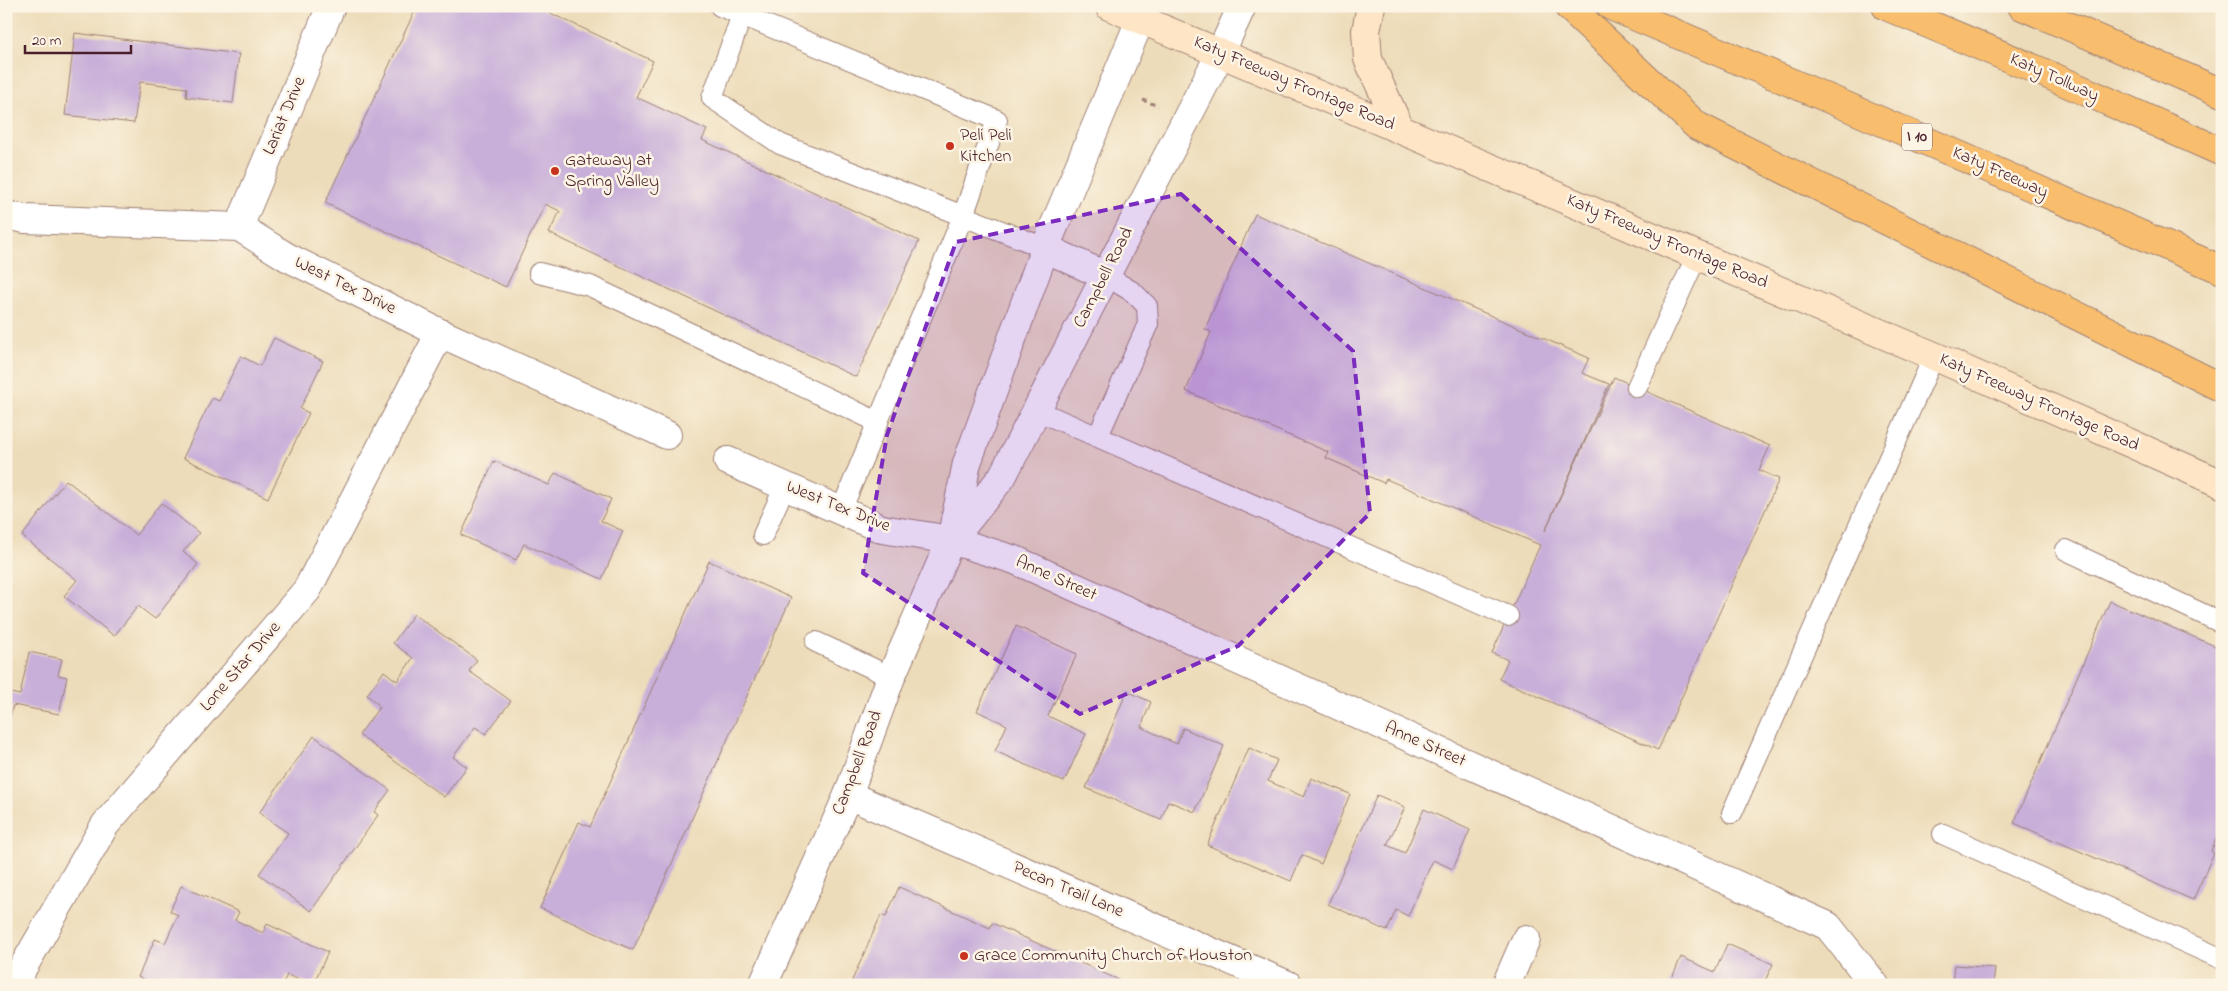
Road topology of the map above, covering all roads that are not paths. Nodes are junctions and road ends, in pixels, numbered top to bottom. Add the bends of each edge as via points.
1 (331, 6) edge
2 (720, 6) edge
3 (1109, 6) edge
4 (1242, 6) edge
5 (1371, 6) edge
6 (1568, 6) edge
7 (1611, 6) edge
8 (1886, 6) edge
9 (2022, 6) edge
10 (1144, 13) edge
11 (742, 15) junction
12 (1221, 52) junction
13 (2222, 93) edge
14 (1400, 129) junction
15 (2222, 152) edge
16 (6, 215) edge
17 (963, 216) junction
18 (239, 227) junction
19 (1045, 248) junction
20 (1697, 255) junction
21 (2222, 270) edge
22 (539, 273) dead end
23 (1106, 276) junction
24 (440, 333) junction
25 (1934, 356) junction
26 (1638, 388) dead end
27 (2222, 388) edge
28 (1036, 410) junction
29 (878, 422) junction
30 (667, 435) dead end
31 (1098, 436) junction
32 (728, 461) dead end
33 (2222, 484) edge
34 (785, 486) junction
35 (841, 511) junction
36 (763, 535) dead end
37 (951, 540) junction
38 (2066, 550) dead end
39 (1508, 616) dead end
40 (2222, 623) edge
41 (816, 642) dead end
42 (891, 677) junction
43 (848, 795) junction
44 (1732, 813) dead end
45 (1943, 834) dead end
46 (1526, 939) dead end
47 (2222, 959) edge
48 (17, 985) edge
49 (763, 985) edge
50 (1288, 985) edge
51 (1506, 985) edge
52 (1875, 985) edge

1 - 18 street, Lariat Drive
2 - 11 lane
3 - 10 main road, Katy Freeway Frontage Road
4 - 12 street, Campbell Road
5 - 14 main road via 1366,31 1368,59
6 - 27 highway via 1697,126
7 - 21 highway, Katy Freeway / I 10
8 - 15 highway, Katy Tollway
9 - 13 highway
10 - 12 main road, Katy Freeway Frontage Road
10 - 19 street, Campbell Road
11 - 17 lane via 712,98 780,144
11 - 17 lane via 997,120
12 - 14 main road, Katy Freeway Frontage Road
12 - 23 street, Campbell Road
14 - 20 main road, Katy Freeway Frontage Road
16 - 18 street, West Tex Drive via 26,219
17 - 19 lane
17 - 29 lane
18 - 24 street, West Tex Drive via 287,257
19 - 23 street
19 - 37 street, Campbell Road via 967,463
20 - 25 main road, Katy Freeway Frontage Road
20 - 26 lane
22 - 29 lane via 590,286
23 - 28 street, Campbell Road
23 - 31 lane via 1133,292 1147,306 1148,324
24 - 30 street, West Tex Drive
24 - 48 street, Lone Star Drive via 307,590 105,826 22,969
25 - 33 main road, Katy Freeway Frontage Road
25 - 44 lane
28 - 31 lane
28 - 37 street, Campbell Road via 1002,477
29 - 35 lane
31 - 39 lane
32 - 34 street, West Tex Drive
34 - 35 street, West Tex Drive
34 - 36 lane
35 - 37 street, West Tex Drive via 882,529
37 - 42 street, Campbell Road
37 - 52 street, Anne Street via 1024,564 1828,926
38 - 40 lane
41 - 42 lane
42 - 43 street, Campbell Road
43 - 49 street, Campbell Road
43 - 50 street, Pecan Trail Lane
45 - 47 lane
46 - 51 street

